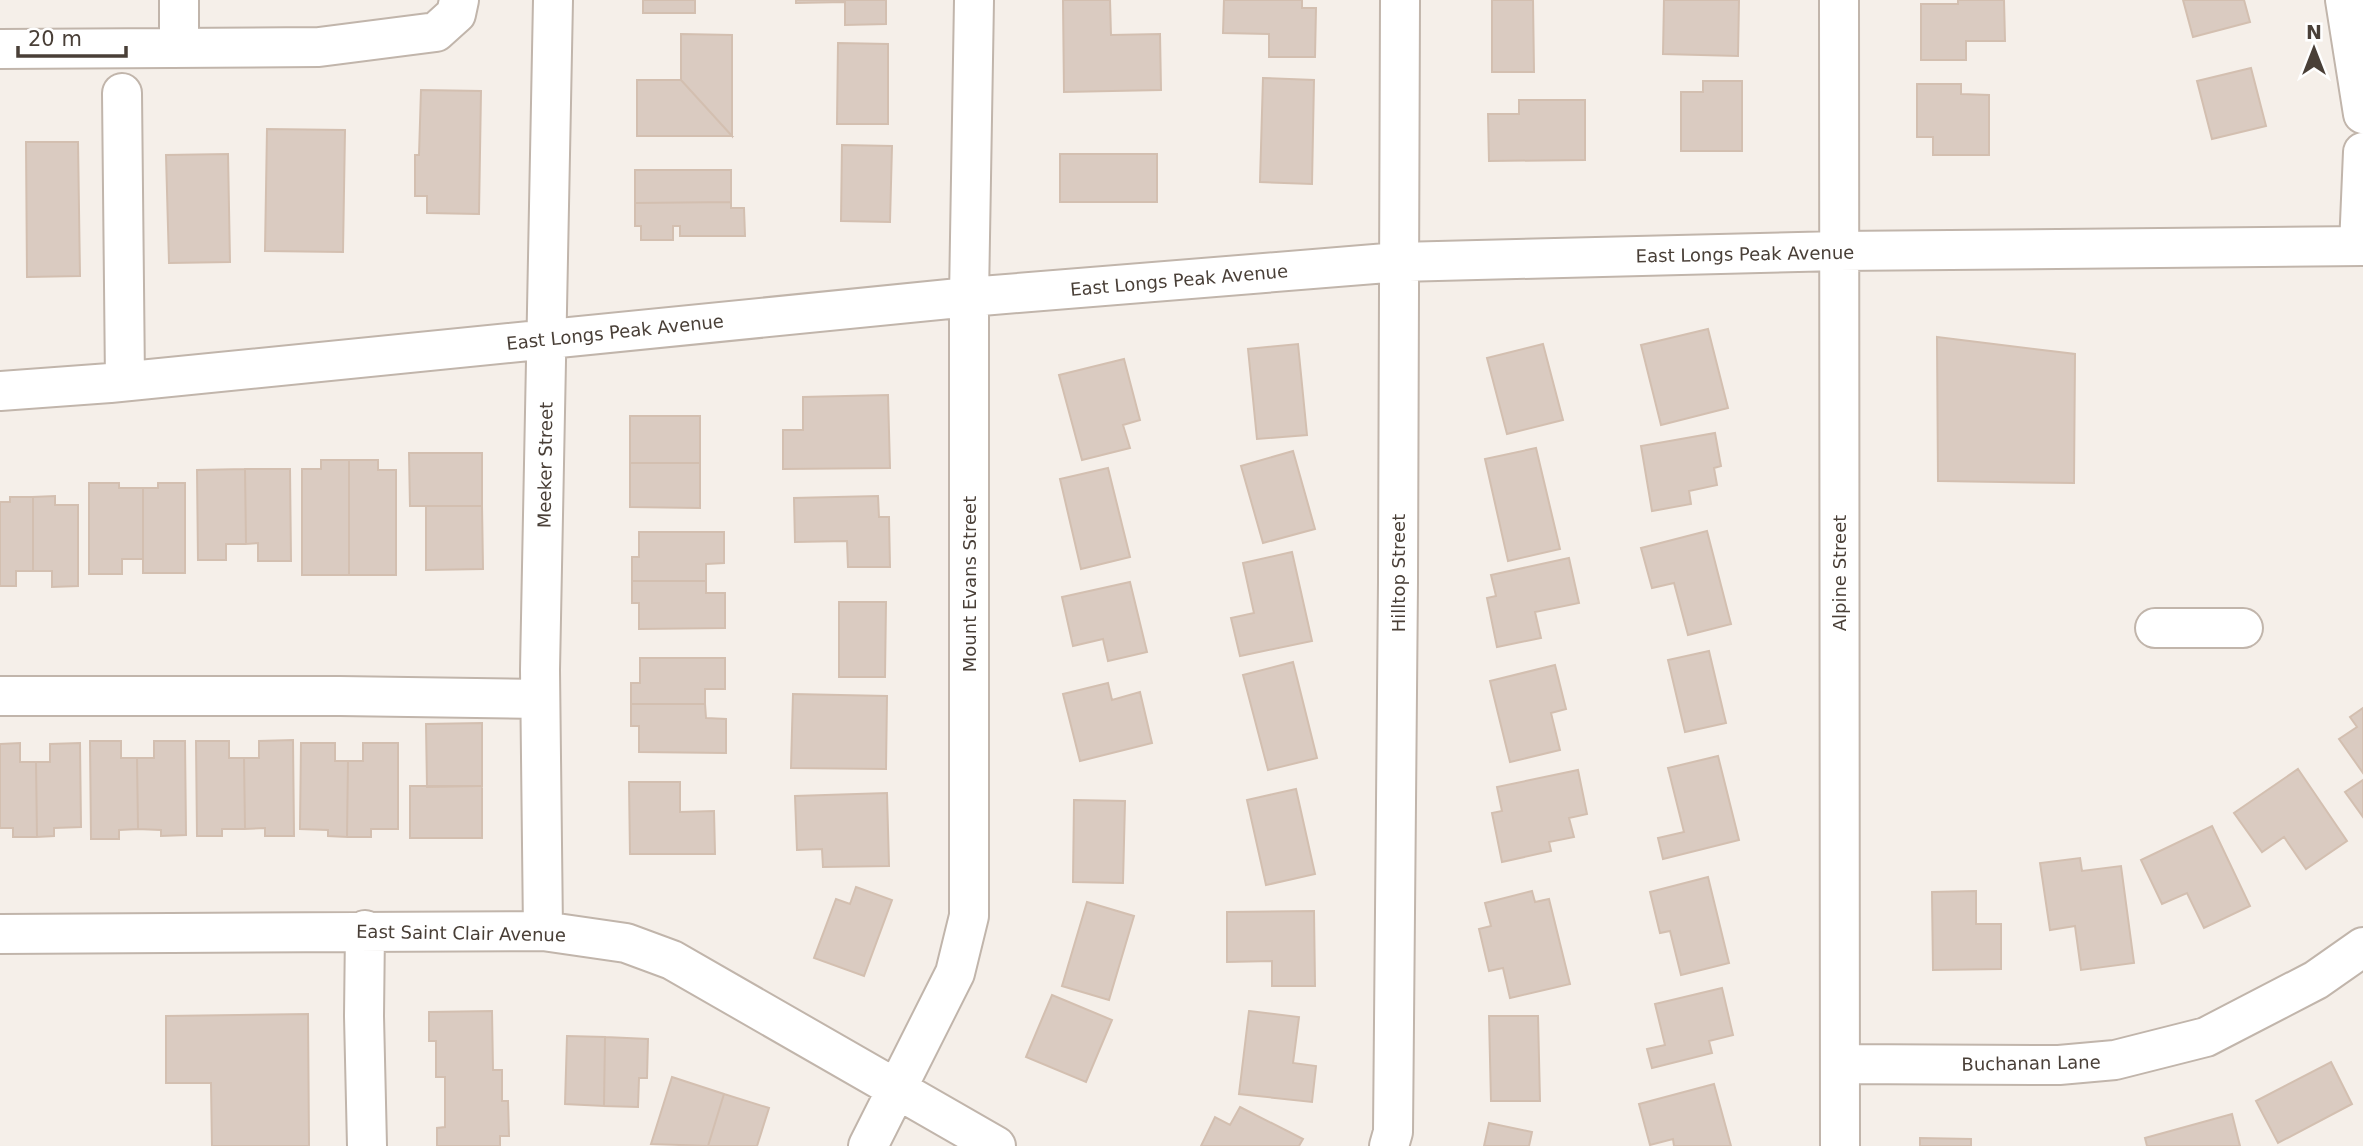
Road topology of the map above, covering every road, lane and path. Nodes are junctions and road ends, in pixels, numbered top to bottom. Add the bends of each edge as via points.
1 (179, 0) edge
2 (459, 0) edge
3 (553, 0) edge
4 (974, 0) edge
5 (1400, 0) edge
6 (1839, 0) edge
7 (2345, 0) edge
8 (179, 48) junction
9 (0, 49) edge
10 (122, 93) dead end
11 (2363, 114) edge
12 (2363, 152) edge
13 (2361, 246) edge
14 (1839, 251) junction
15 (1399, 262) junction
16 (969, 297) junction
17 (548, 338) junction
18 (125, 381) junction
19 (0, 391) edge
20 (2155, 628) dead end
21 (2243, 628) dead end
22 (0, 696) edge
23 (540, 699) junction
24 (365, 930) junction
25 (543, 931) junction
26 (0, 934) edge
27 (2363, 947) edge
28 (1840, 1064) junction
29 (896, 1088) junction
30 (367, 1146) edge
31 (868, 1146) edge
32 (996, 1146) edge
33 (1389, 1146) edge
34 (1840, 1146) edge

1 - 8 street
2 - 8 street via 456,14 436,32 319,47
3 - 17 street, Meeker Street
4 - 16 street, Mount Evans Street
5 - 15 street, Hilltop Street
6 - 14 street, Alpine Street
7 - 11 street
8 - 9 street
10 - 18 street
12 - 13 street
13 - 14 street, East Longs Peak Avenue
14 - 15 street, East Longs Peak Avenue
14 - 28 street, Alpine Street
15 - 16 street, East Longs Peak Avenue
15 - 33 street, Hilltop Street via 1393,1132
16 - 17 street, East Longs Peak Avenue
16 - 29 street, Mount Evans Street via 969,916 955,973
17 - 18 street, East Longs Peak Avenue
17 - 23 street, Meeker Street
18 - 19 street, East Longs Peak Avenue
20 - 21 street
22 - 23 street
23 - 25 street, Meeker Street
24 - 25 street, East Saint Clair Avenue
24 - 26 street, East Saint Clair Avenue
24 - 30 street
25 - 29 street, East Saint Clair Avenue via 625,943 672,960
27 - 28 street, Buchanan Lane via 2316,980 2206,1037 2115,1060 2059,1065
28 - 34 street, Alpine Street
29 - 31 street, Mount Evans Street
29 - 32 street, East Saint Clair Avenue

